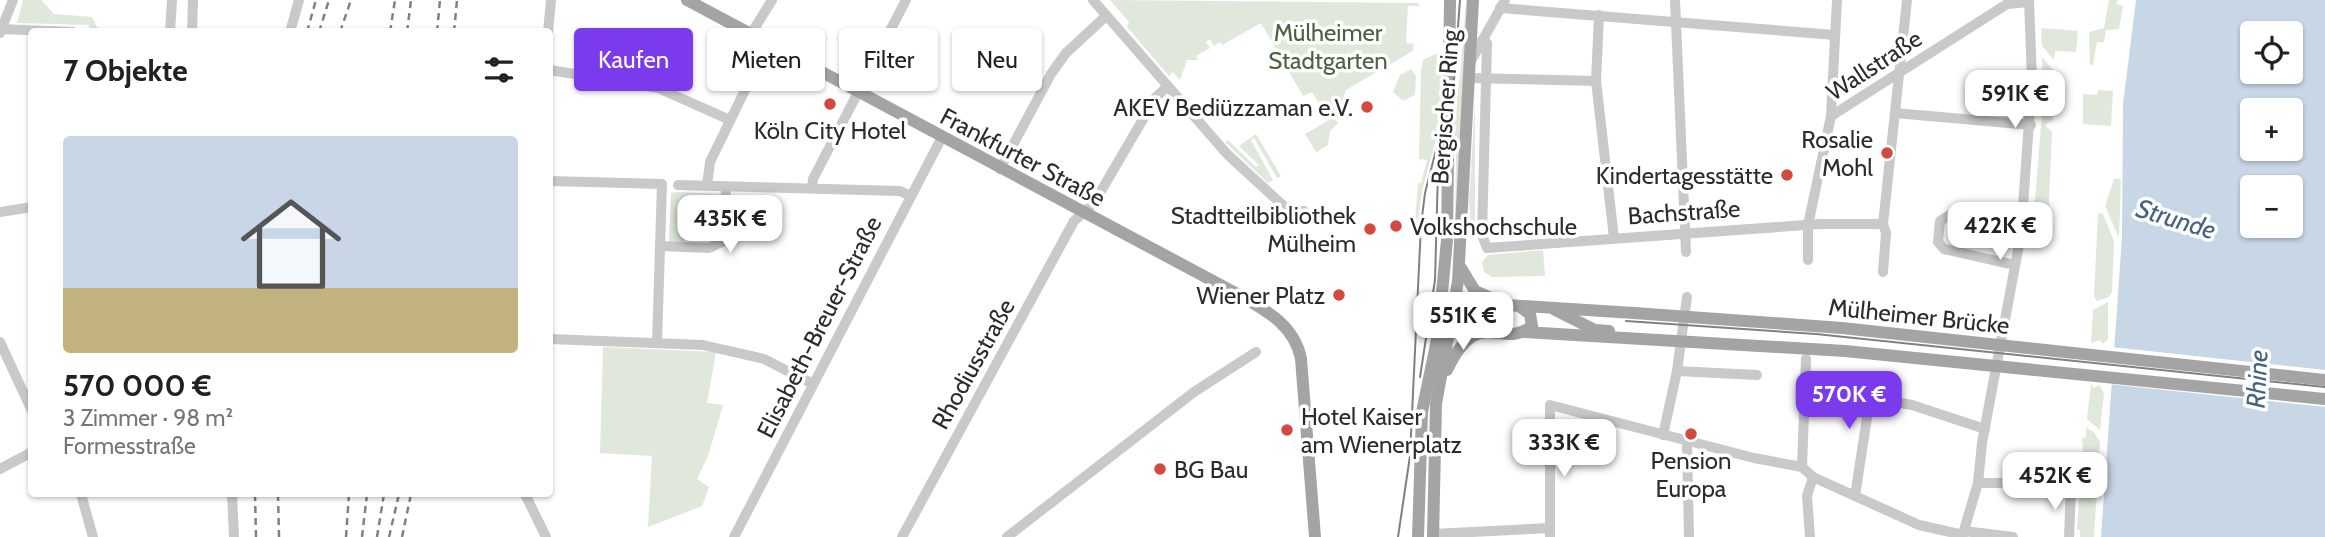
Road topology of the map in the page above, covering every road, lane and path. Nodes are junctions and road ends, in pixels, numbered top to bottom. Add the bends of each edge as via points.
1 (13, 0) edge
2 (172, 0) edge
3 (193, 0) edge
4 (299, 0) edge
5 (551, 0) edge
6 (687, 0) edge
7 (772, 0) edge
8 (906, 0) edge
9 (1093, 0) edge
10 (1450, 0) edge
11 (1473, 0) edge
12 (1675, 0) edge
13 (1837, 0) edge
14 (1907, 0) edge
15 (2029, 1) edge
16 (1503, 4) edge
17 (1599, 15) junction
18 (1106, 16) junction
19 (1674, 21) junction
20 (170, 28) edge
21 (192, 28) edge
22 (291, 28) edge
23 (548, 28) edge
24 (740, 28) edge
25 (755, 28) edge
26 (1, 31) edge
27 (28, 31) edge
28 (1835, 34) junction
29 (1482, 40) junction
30 (1469, 65) junction
31 (553, 70) edge
32 (825, 74) edge
33 (1898, 74) junction
34 (1468, 79) junction
35 (1487, 79) junction
36 (1596, 81) junction
37 (1167, 87) junction
38 (744, 91) edge
39 (858, 92) junction
40 (1895, 113) junction
41 (1831, 116) junction
42 (730, 120) junction
43 (2031, 125) junction
44 (942, 137) junction
45 (1000, 169) junction
46 (553, 181) edge
47 (678, 184) dead end
48 (707, 185) junction
49 (726, 186) junction
50 (812, 188) junction
51 (911, 196) junction
52 (28, 208) edge
53 (2024, 208) junction
54 (1304, 211) dead end
55 (0, 212) edge
56 (1083, 214) junction
57 (1808, 225) junction
58 (1885, 228) junction
59 (1686, 234) junction
60 (1614, 238) junction
61 (660, 246) junction
62 (1487, 248) joint
63 (1686, 252) dead end
64 (1459, 260) junction
65 (1808, 260) dead end
66 (2015, 265) junction
67 (1882, 272) dead end
68 (1687, 297) dead end
69 (1512, 305) junction
70 (1550, 308) junction
71 (1450, 310) junction
72 (1524, 332) junction
73 (553, 339) edge
74 (0, 342) edge
75 (657, 343) junction
76 (1256, 352) dead end
77 (1806, 359) dead end
78 (1677, 371) junction
79 (1757, 375) dead end
80 (2325, 380) edge
81 (1441, 383) junction
82 (813, 384) junction
83 (2325, 397) edge
84 (28, 402) edge
85 (1985, 429) junction
86 (1663, 435) junction
87 (1687, 442) junction
88 (28, 454) edge
89 (1802, 467) junction
90 (0, 469) edge
91 (1813, 477) junction
92 (1420, 478) junction
93 (1978, 483) junction
94 (1855, 496) junction
95 (82, 497) edge
96 (232, 497) edge
97 (526, 497) edge
98 (1550, 533) edge
99 (1963, 534) edge
100 (1433, 536) edge
101 (93, 537) edge
102 (234, 537) edge
103 (546, 537) edge
104 (734, 537) edge
105 (902, 537) edge
106 (1007, 537) edge
107 (1315, 537) edge
108 (1410, 537) edge
109 (1418, 537) edge
110 (1689, 537) edge
111 (1810, 537) edge
112 (2013, 537) edge
113 (2069, 537) edge

1 - 26 street
2 - 20 street
3 - 21 street
4 - 22 street
5 - 23 street
6 - 24 main road, Frankfurter Straße
7 - 25 street
8 - 39 street
9 - 18 street
10 - 71 main road, Bergischer Ring
11 - 30 main road, Bergischer Ring
12 - 19 street
13 - 28 street
14 - 33 street
15 - 33 street, Wallstraße via 2007,4
15 - 43 street
16 - 17 street
16 - 29 street
17 - 19 street
17 - 36 street
18 - 37 street
18 - 45 street via 1066,53 1051,74
19 - 28 street
19 - 59 street
26 - 27 street
28 - 41 street
29 - 30 street
29 - 35 street, Bergischer Ring via 1488,43
30 - 34 main road, Bergischer Ring
31 - 42 street via 658,88
32 - 39 main road, Frankfurter Straße
33 - 40 street
33 - 41 street, Wallstraße
34 - 35 street
34 - 64 main road, Bergischer Ring
35 - 36 street
35 - 62 street, Bergischer Ring via 1482,235
36 - 60 street
37 - 54 street via 1252,179 1289,211
37 - 56 street, Rhodiusstraße via 1156,97 1094,203
38 - 42 street
39 - 44 main road, Frankfurter Straße
39 - 50 street
40 - 43 street
40 - 58 street
41 - 57 street, Wallstraße
42 - 48 street via 710,162
43 - 53 street
44 - 45 main road, Frankfurter Straße
44 - 51 street, Elisabeth-Breuer-Straße
45 - 56 main road, Frankfurter Straße
46 - 61 street via 662,184
47 - 48 street
48 - 49 street
49 - 50 street
49 - 61 street via 722,242 709,248
50 - 51 street via 900,191
51 - 82 street, Elisabeth-Breuer-Straße
52 - 55 street
53 - 66 street
53 - 66 street via 1953,213 1941,219 1939,231 1938,242 1944,248
56 - 105 street, Rhodiusstraße via 1074,221
56 - 107 main road, Frankfurter Straße via 1259,306 1295,339 1303,372
57 - 58 street, Bachstraße
57 - 59 street, Bachstraße
57 - 65 street, Wallstraße
58 - 67 street
59 - 60 street, Bachstraße
59 - 63 street
60 - 62 street, Bachstraße
61 - 75 street
64 - 69 main road via 1462,275 1475,291
64 - 71 main road, Bergischer Ring
66 - 85 street
68 - 78 street
69 - 70 main road, Mülheimer Brücke
69 - 71 main road
69 - 72 main road via 1530,314 1532,326
70 - 80 main road, Mülheimer Brücke, bridge via 1842,328
70 - 83 main road, Mülheimer Brücke, bridge via 1595,330 1824,344
71 - 72 main road via 1483,328
71 - 81 main road, Bergischer Ring
71 - 92 main road via 1424,398
72 - 81 main road via 1474,334 1461,345
72 - 83 main road, Mülheimer Brücke, bridge via 1845,351
73 - 75 street
74 - 84 street
75 - 82 street via 704,345 764,359
76 - 106 street via 1194,391
77 - 89 street
78 - 79 street
78 - 86 street
81 - 100 main road, Bergischer Ring via 1435,420
82 - 104 street, Elisabeth-Breuer-Straße
85 - 93 street
85 - 94 street via 1912,405 1870,398
86 - 87 street
86 - 98 street via 1550,405
87 - 89 street
87 - 110 street
88 - 90 street
89 - 91 street
91 - 94 street
91 - 111 street via 1807,496
92 - 108 main road
92 - 109 main road
93 - 99 street
93 - 113 street via 2038,483 2071,489
94 - 99 street via 1920,525
95 - 101 street
96 - 102 street
97 - 103 street
98 - 100 street
99 - 112 street

